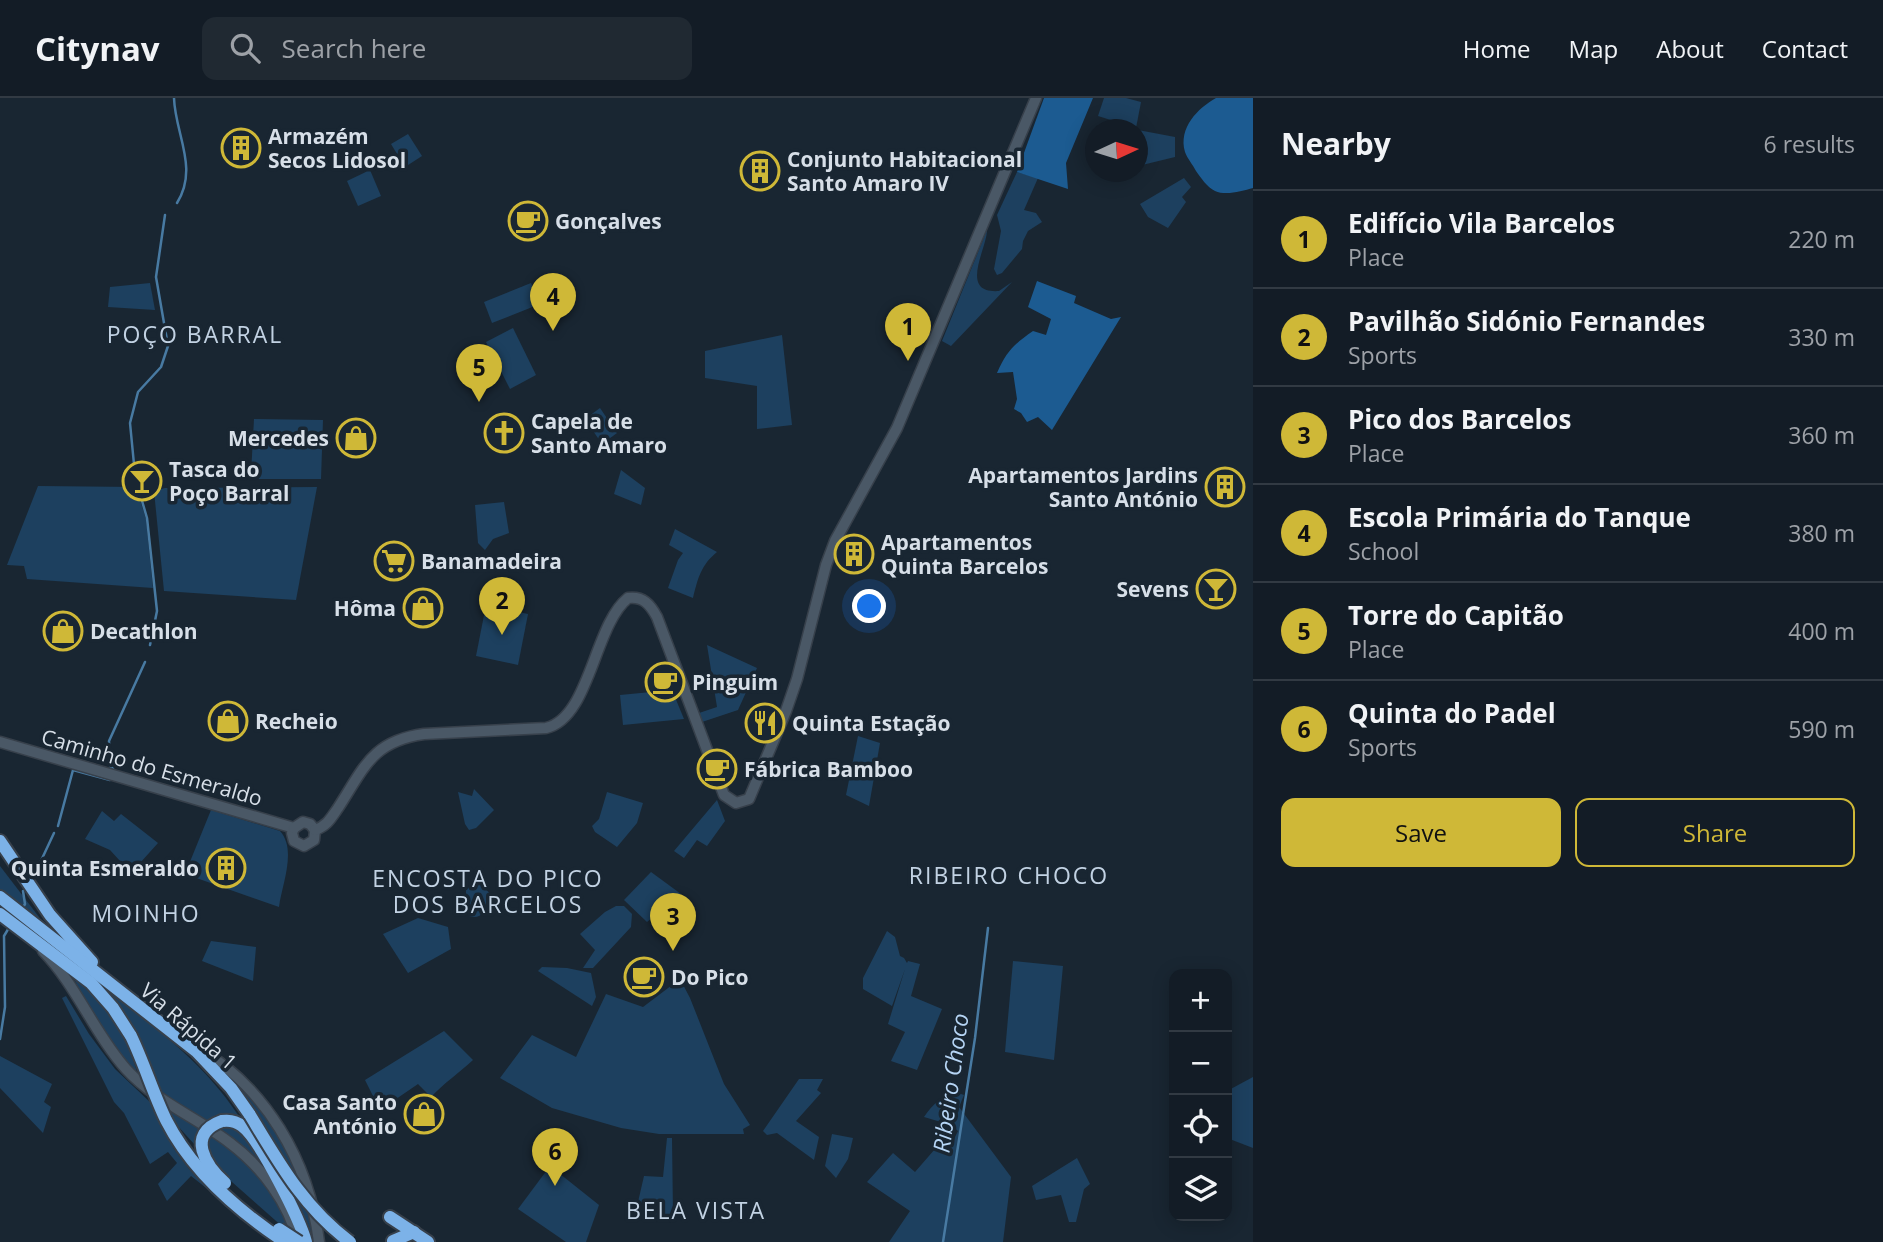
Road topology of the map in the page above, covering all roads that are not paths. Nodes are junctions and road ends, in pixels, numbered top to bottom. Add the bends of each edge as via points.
1 (1035, 98) edge
2 (0, 741) edge
3 (293, 828) junction
4 (315, 830) junction
5 (0, 841) edge
6 (0, 851) edge
7 (16, 867) junction
8 (0, 897) edge
9 (0, 914) edge
10 (29, 936) junction
11 (113, 986) junction
12 (176, 1034) junction
13 (390, 1217) dead end
14 (414, 1232) junction
15 (393, 1241) edge
16 (285, 1242) edge
17 (298, 1242) edge
18 (306, 1242) edge
19 (318, 1242) edge
20 (350, 1242) edge
21 (428, 1242) edge

1 - 4 main road via 897,428 835,541 797,680 749,799 736,803 724,795 657,617 645,600 635,597 615,612 582,689 563,720 546,728 424,734 387,744 369,759 328,823
2 - 3 main road, Caminho do Esmeraldo
3 - 4 main road via 303,822
3 - 4 main road via 294,841 304,846 314,840
5 - 7 highway
6 - 7 highway
7 - 11 highway via 50,915
8 - 11 highway, Via Rápida 1
9 - 10 highway, Via Rápida 1
10 - 16 highway, Via Rápida 1, bridge via 103,994 131,1036 166,1119 191,1160 224,1194
10 - 17 main road via 63,976 132,1075 173,1108 230,1142 269,1181
11 - 12 highway, Via Rápida 1
12 - 19 main road via 250,1089 280,1126 306,1183
12 - 20 highway, Via Rápida 1, bridge via 211,1067 250,1115 299,1194
13 - 14 highway
14 - 15 highway
14 - 21 highway
17 - 18 highway, bridge via 215,1174 201,1148 212,1125 234,1122 250,1133 296,1212

